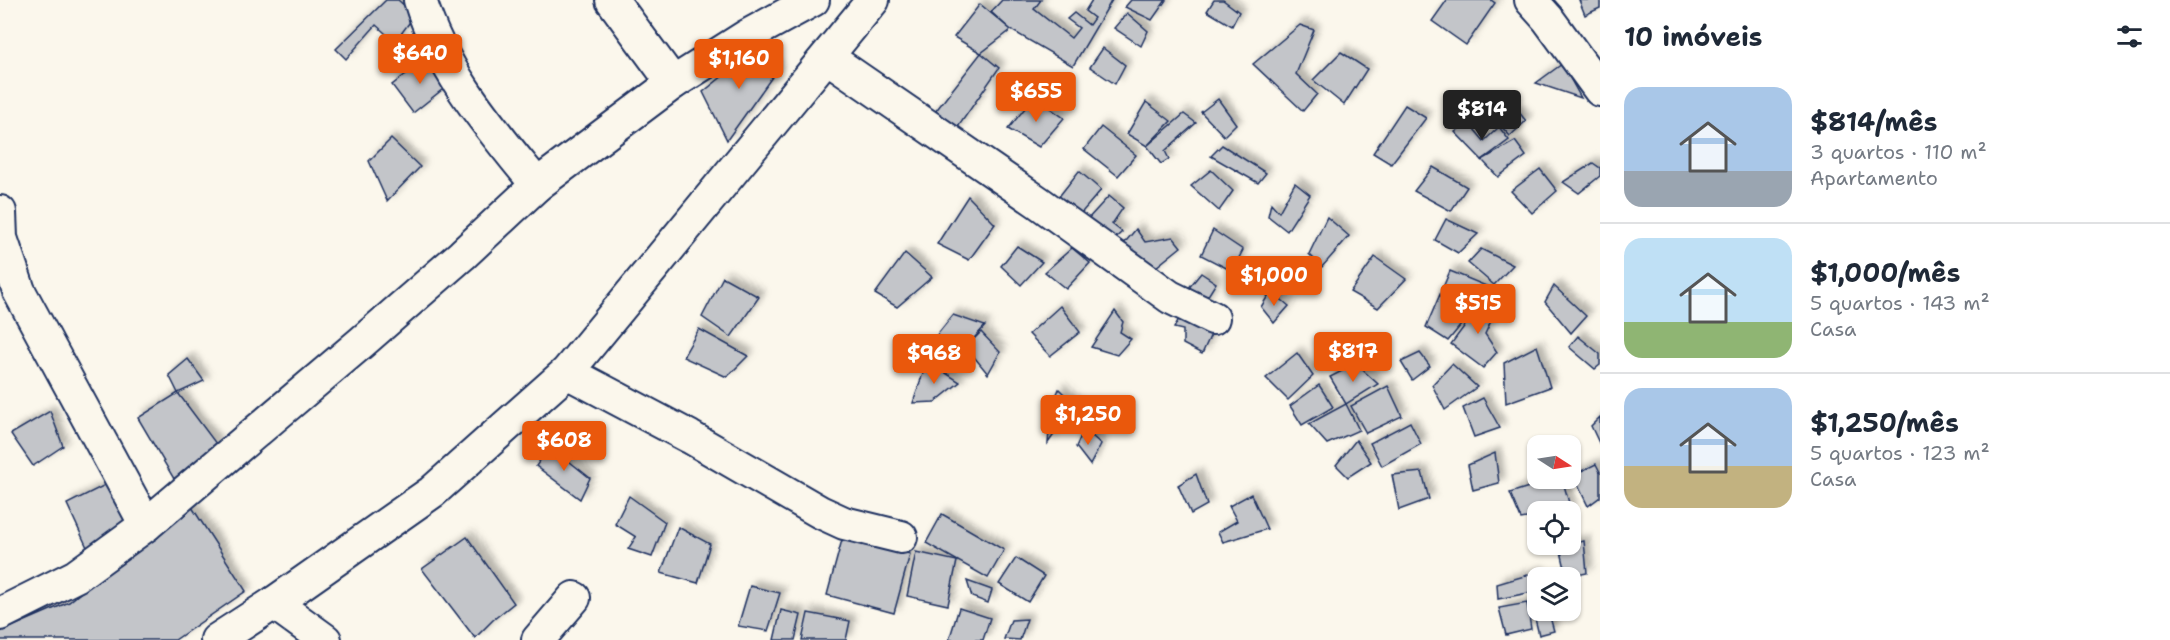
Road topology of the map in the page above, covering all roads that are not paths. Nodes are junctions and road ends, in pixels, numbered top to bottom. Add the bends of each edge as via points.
1 (420, 0) edge
2 (612, 0) edge
3 (813, 0) edge
4 (873, 0) edge
5 (1531, 0) edge
6 (827, 57) junction
7 (673, 83) junction
8 (1600, 90) edge
9 (537, 185) junction
10 (0, 212) edge
11 (1213, 318) dead end
12 (567, 372) junction
13 (146, 525) junction
14 (901, 537) dead end
15 (573, 598) dead end
16 (274, 603) junction
17 (0, 614) edge
18 (217, 640) edge
19 (325, 640) edge
20 (538, 640) edge

1 - 9 street via 443,59 489,126
2 - 7 street
3 - 7 street
4 - 6 street
5 - 8 street
6 - 11 street via 1170,297
6 - 12 street
7 - 9 street
9 - 13 street via 379,328
10 - 13 street via 1,238 19,291
12 - 14 street via 820,512 844,523
12 - 16 street via 432,492
13 - 17 street via 76,576
15 - 20 street
16 - 18 street
16 - 19 street

